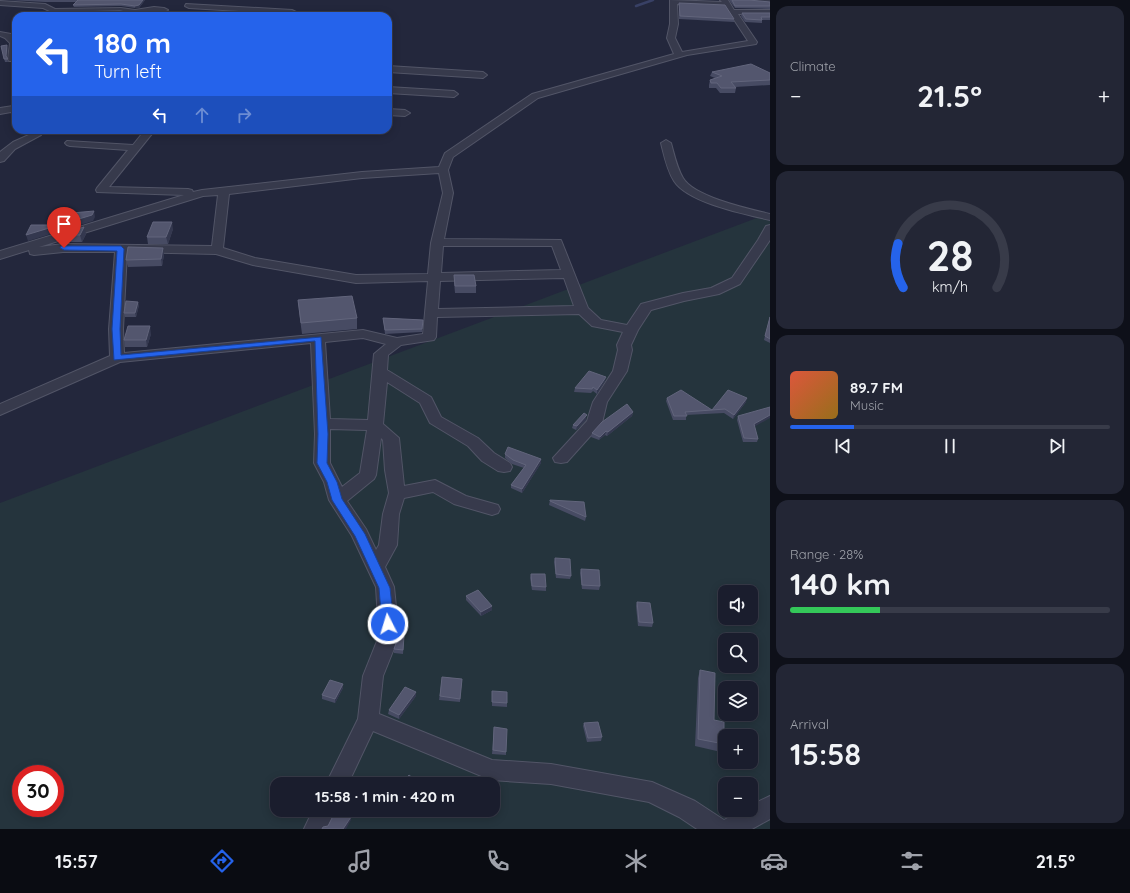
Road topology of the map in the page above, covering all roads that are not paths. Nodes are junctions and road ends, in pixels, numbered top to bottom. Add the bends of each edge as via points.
1 (254, 0) edge
2 (750, 0) edge
3 (161, 1) dead end
4 (770, 1) edge
5 (0, 3) edge
6 (728, 5) edge
7 (189, 6) dead end
8 (245, 9) junction
9 (70, 12) edge
10 (70, 12) edge
11 (135, 12) edge
12 (135, 12) edge
13 (162, 12) edge
14 (164, 12) edge
15 (243, 12) edge
16 (292, 12) dead end
17 (770, 12) edge
18 (0, 34) edge
19 (12, 41) edge
20 (679, 55) junction
21 (12, 60) edge
22 (2, 63) dead end
23 (392, 69) edge
24 (483, 75) dead end
25 (392, 90) edge
26 (454, 94) dead end
27 (12, 109) edge
28 (1, 111) edge
29 (392, 112) edge
30 (406, 113) dead end
31 (36, 134) edge
32 (147, 134) edge
33 (70, 143) dead end
34 (666, 143) dead end
35 (136, 148) junction
36 (1, 153) edge
37 (443, 170) junction
38 (224, 191) junction
39 (202, 192) junction
40 (770, 217) edge
41 (770, 228) edge
42 (437, 243) junction
43 (121, 249) junction
44 (218, 250) junction
45 (0, 255) edge
46 (569, 274) junction
47 (433, 277) junction
48 (582, 310) junction
49 (432, 313) junction
50 (631, 330) junction
51 (318, 338) junction
52 (397, 342) junction
53 (117, 358) junction
54 (379, 371) junction
55 (0, 410) edge
56 (322, 424) junction
57 (375, 425) junction
58 (561, 458) dead end
59 (504, 466) dead end
60 (397, 493) junction
61 (337, 500) junction
62 (492, 509) dead end
63 (375, 568) junction
64 (368, 719) junction
65 (340, 777) edge
66 (770, 807) edge
67 (321, 817) edge
68 (315, 829) edge
69 (717, 829) edge
70 (730, 829) edge

1 - 8 street
2 - 4 street
3 - 14 street
5 - 9 street via 45,6
6 - 17 street
6 - 20 street via 673,2 674,24 671,38
6 - 20 street via 753,42
7 - 8 street
8 - 15 street
8 - 16 street
10 - 11 street
12 - 13 street via 151,6
18 - 19 street via 8,36
20 - 37 street via 535,96 449,155
21 - 22 street
23 - 24 street
25 - 26 street
27 - 28 street
29 - 30 street
31 - 36 street
32 - 35 street
33 - 35 street
34 - 40 street via 679,182 689,190 731,207
35 - 39 street via 101,190
37 - 38 street via 362,175
37 - 42 street via 448,193
38 - 39 street
38 - 44 street
39 - 45 street
41 - 50 street via 736,281 715,291 646,307
42 - 46 street via 558,242
42 - 47 street
43 - 44 street
43 - 45 street via 64,248
43 - 53 street via 116,329
44 - 47 street via 253,261 356,279
46 - 47 street
46 - 48 street
47 - 49 street
48 - 49 street
48 - 50 street via 596,323
49 - 52 street via 429,337
50 - 58 street via 624,345 620,371 600,402 594,423
51 - 52 street via 363,334
51 - 53 street
51 - 56 street
52 - 54 street via 381,354
53 - 55 street
54 - 57 street
54 - 59 street via 426,400 435,420 473,442 488,457
56 - 57 street
56 - 61 street via 322,463 332,482
57 - 60 street via 391,438
57 - 61 street via 368,474
60 - 62 street via 435,486 460,500
60 - 63 street via 388,544
61 - 63 street via 360,534
63 - 64 street via 385,588 389,636 373,676
64 - 65 street
64 - 69 street via 491,770 551,774 652,792 686,809
66 - 70 street
67 - 68 street

